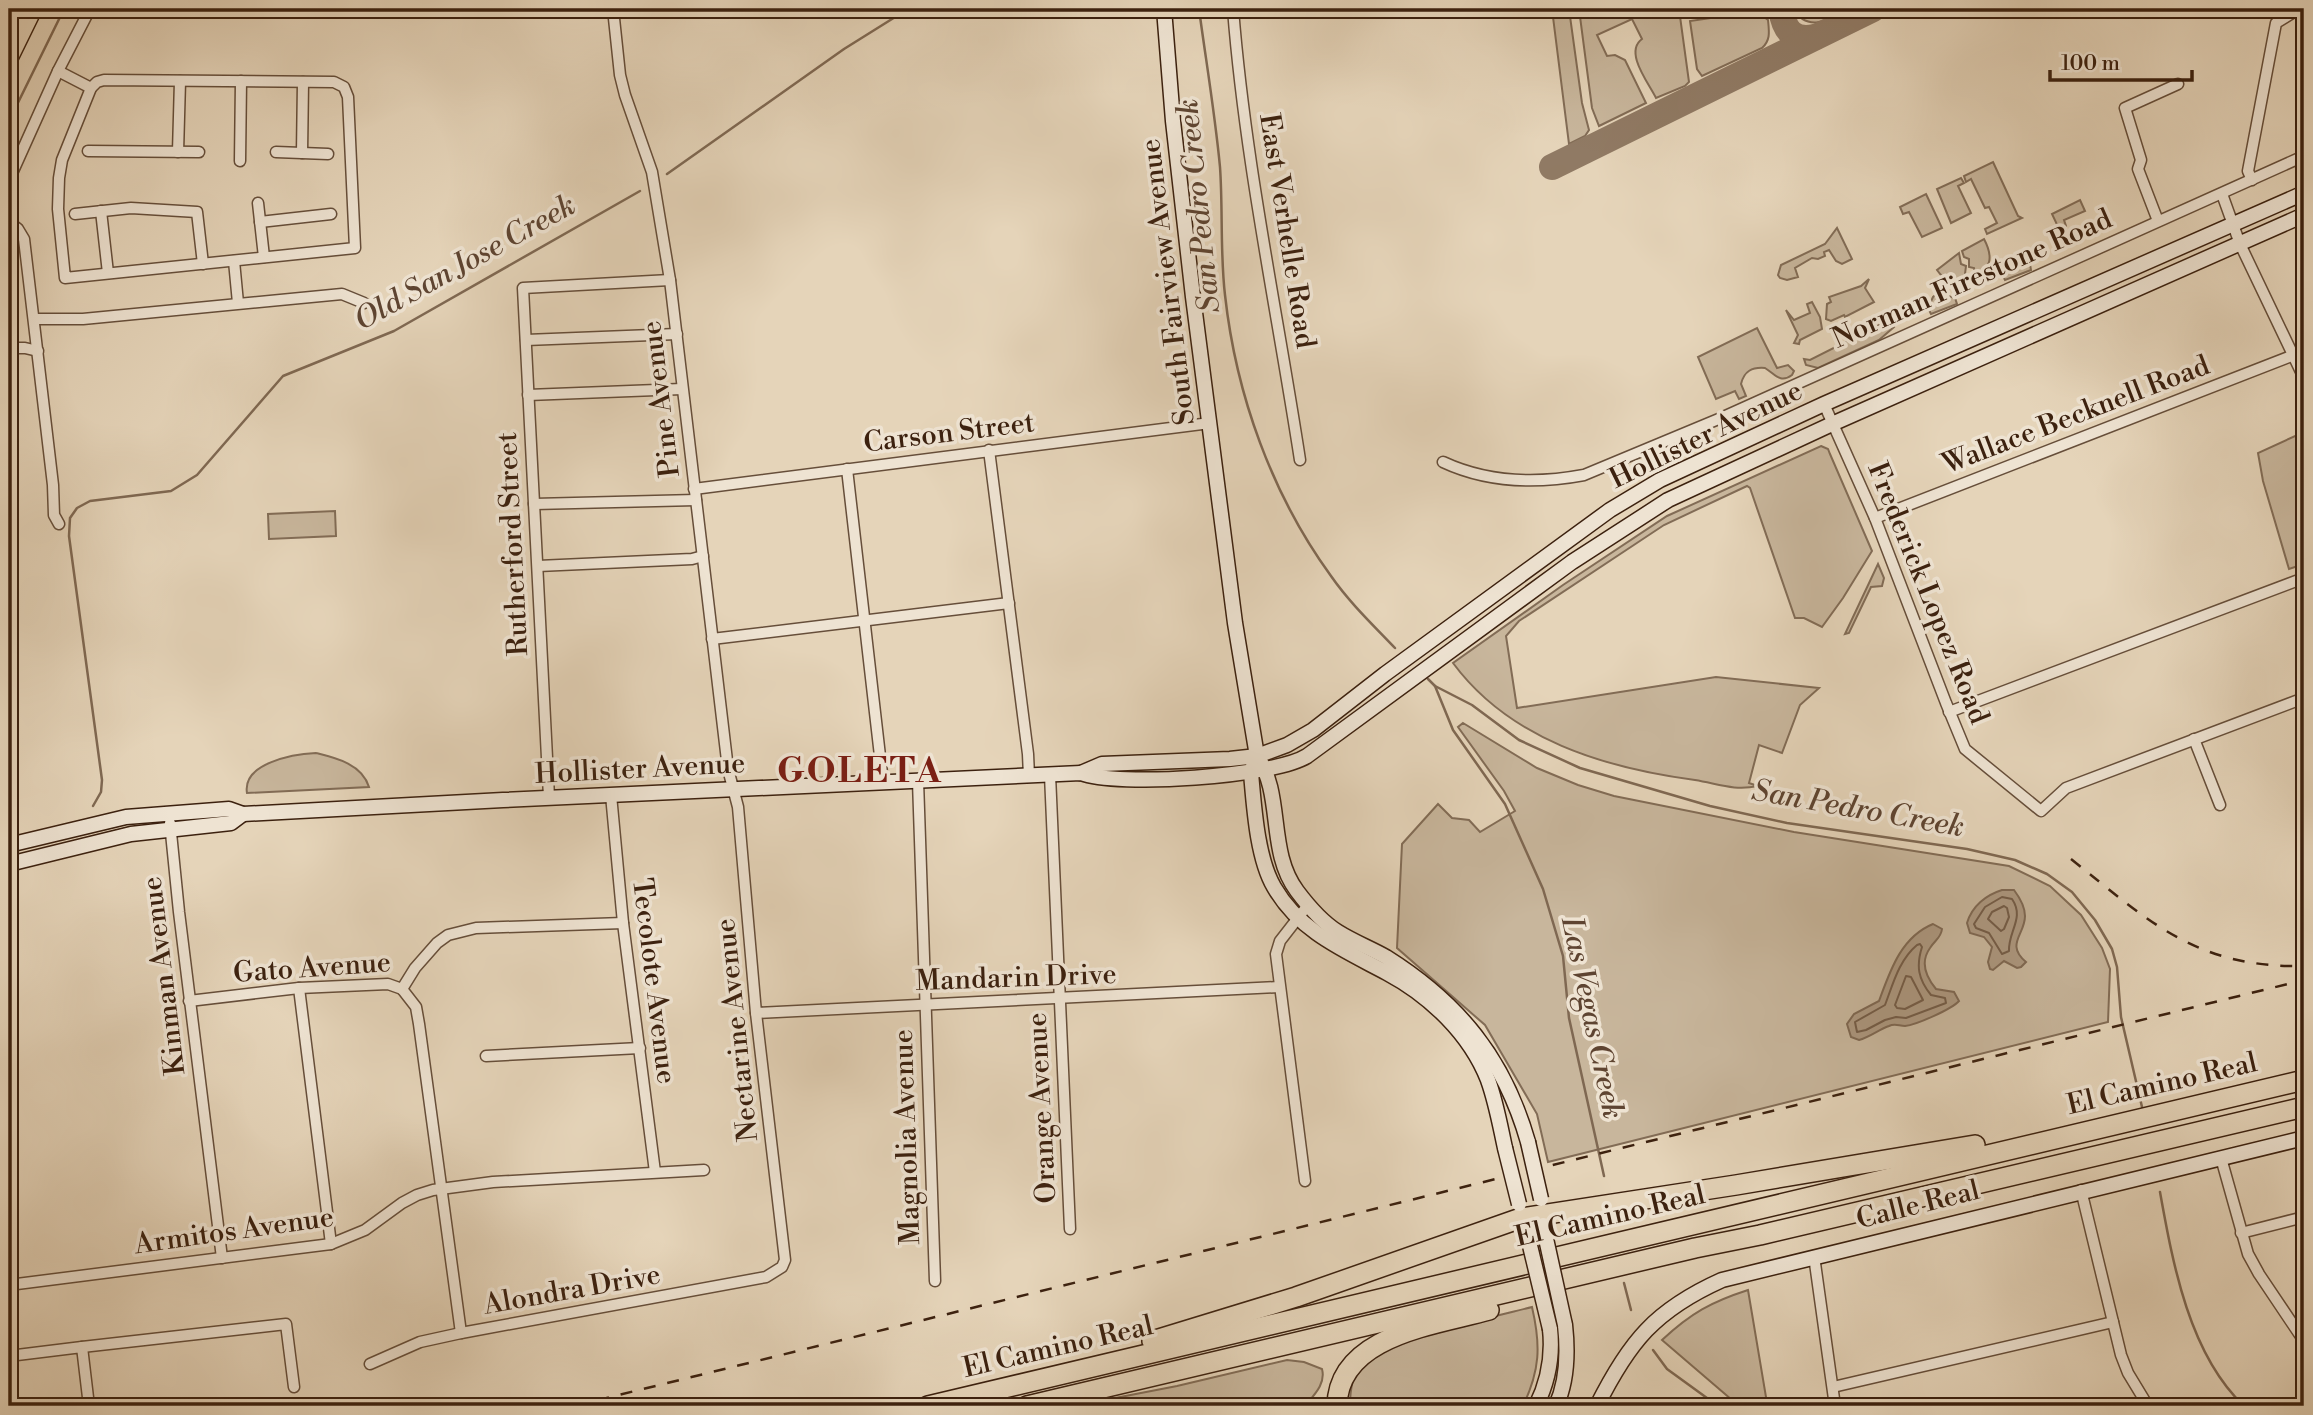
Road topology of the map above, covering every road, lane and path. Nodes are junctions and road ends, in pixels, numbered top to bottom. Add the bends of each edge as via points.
1 (32, 9) edge
2 (90, 9) edge
3 (613, 9) edge
4 (1164, 9) edge
5 (1233, 9) edge
6 (2297, 10) edge
7 (9, 56) edge
8 (58, 71) junction
9 (180, 81) junction
10 (241, 81) junction
11 (303, 82) junction
12 (2178, 84) dead end
13 (91, 88) junction
14 (88, 151) dead end
15 (178, 152) junction
16 (199, 152) dead end
17 (276, 152) dead end
18 (302, 153) junction
19 (328, 153) dead end
20 (2304, 156) edge
21 (240, 161) dead end
22 (9, 180) edge
23 (2252, 180) junction
24 (2304, 193) edge
25 (2222, 194) junction
26 (258, 203) dead end
27 (101, 211) junction
28 (75, 214) dead end
29 (331, 214) dead end
30 (2304, 215) edge
31 (2158, 221) junction
32 (9, 222) edge
33 (260, 222) junction
34 (2233, 225) junction
35 (2240, 244) junction
36 (264, 257) junction
37 (234, 261) junction
38 (203, 264) junction
39 (108, 273) junction
40 (670, 280) junction
41 (1977, 288) dead end
42 (1982, 299) junction
43 (238, 303) junction
44 (363, 303) dead end
45 (34, 319) junction
46 (677, 334) junction
47 (526, 340) junction
48 (9, 348) edge
49 (38, 351) junction
50 (2294, 355) junction
51 (2304, 378) edge
52 (682, 389) junction
53 (528, 395) junction
54 (1824, 404) junction
55 (1210, 424) junction
56 (1832, 424) junction
57 (989, 450) junction
58 (1300, 460) dead end
59 (1443, 462) dead end
60 (847, 469) junction
61 (695, 494) junction
62 (534, 505) junction
63 (1875, 517) junction
64 (59, 524) dead end
65 (703, 556) junction
66 (538, 566) junction
67 (2304, 578) edge
68 (1009, 603) junction
69 (865, 619) junction
70 (712, 639) junction
71 (2304, 698) edge
72 (1949, 712) junction
73 (2194, 739) junction
74 (1257, 756) junction
75 (1267, 770) junction
76 (1251, 772) junction
77 (1081, 773) junction
78 (1050, 775) junction
79 (1029, 776) junction
80 (918, 780) junction
81 (883, 782) junction
82 (733, 789) junction
83 (611, 795) junction
84 (549, 797) junction
85 (2220, 805) dead end
86 (170, 813) junction
87 (243, 814) junction
88 (170, 829) junction
89 (9, 845) edge
90 (9, 864) edge
91 (1308, 905) junction
92 (1297, 917) junction
93 (623, 923) junction
94 (1279, 987) junction
95 (299, 988) junction
96 (402, 989) junction
97 (1059, 998) junction
98 (189, 1001) junction
99 (925, 1004) junction
100 (756, 1013) junction
101 (640, 1048) junction
102 (486, 1056) dead end
103 (2304, 1080) edge
104 (2304, 1107) edge
105 (2073, 1133) junction
106 (2304, 1138) edge
107 (2221, 1158) junction
108 (704, 1170) dead end
109 (655, 1172) junction
110 (1305, 1181) dead end
111 (442, 1189) junction
112 (2081, 1190) junction
113 (1541, 1213) junction
114 (1522, 1217) junction
115 (2304, 1217) edge
116 (1070, 1229) dead end
117 (2241, 1233) junction
118 (331, 1244) junction
119 (1814, 1256) junction
120 (222, 1258) junction
121 (782, 1267) joint
122 (1612, 1267) junction
123 (935, 1281) dead end
124 (9, 1284) edge
125 (2113, 1322) junction
126 (461, 1333) junction
127 (2304, 1342) edge
128 (82, 1347) junction
129 (9, 1356) edge
130 (370, 1363) dead end
131 (1349, 1368) junction
132 (1018, 1385) junction
133 (294, 1387) dead end
134 (1833, 1387) junction
135 (89, 1406) edge
136 (928, 1406) edge
137 (1027, 1406) edge
138 (1337, 1406) edge
139 (1343, 1406) edge
140 (1536, 1406) edge
141 (1556, 1406) edge
142 (1597, 1406) edge
143 (1835, 1406) edge
144 (2148, 1406) edge

1 - 7 highway
2 - 8 street
3 - 40 street, Pine Avenue via 620,75 652,172
4 - 55 main road, South Fairview Avenue
5 - 58 street, East Verhelle Road via 1259,217
6 - 23 street via 2276,23 2248,171
8 - 13 street
8 - 22 street
9 - 10 street
9 - 13 street via 104,80
9 - 15 street
10 - 11 street
10 - 21 street
11 - 18 street
11 - 36 street via 334,82 344,87 348,97 355,248
12 - 31 street via 2125,108 2141,160 2138,169
13 - 39 street via 62,160 58,209 65,278
14 - 15 street
15 - 16 street
17 - 18 street
18 - 19 street
20 - 23 street, Norman Firestone Road
23 - 25 street, Norman Firestone Road
24 - 34 main road, Hollister Avenue
25 - 31 street, Norman Firestone Road
25 - 34 street
26 - 33 street
27 - 28 street
27 - 38 street via 197,212
27 - 39 street
29 - 33 street
30 - 35 main road, Hollister Avenue
31 - 42 street, Norman Firestone Road
32 - 45 street via 24,239
33 - 36 street
34 - 35 street
34 - 54 main road, Hollister Avenue
35 - 50 street
35 - 56 main road, Hollister Avenue
36 - 37 street
37 - 38 street
37 - 43 street
38 - 39 street
40 - 46 street, Pine Avenue
40 - 47 street, Rutherford Street via 523,288
41 - 42 street
42 - 59 street, Norman Firestone Road via 1584,475 1551,480 1489,478
43 - 44 street via 342,294
43 - 45 street via 83,319
45 - 49 street
46 - 47 street
46 - 52 street, Pine Avenue
47 - 53 street, Rutherford Street
48 - 49 street
49 - 64 street via 54,515
50 - 51 street
50 - 63 street, Wallace Becknell Road
52 - 53 street
52 - 61 street, Pine Avenue
53 - 62 street, Rutherford Street
54 - 56 street, Frederick Lopez Road
54 - 74 main road, Hollister Avenue via 1660,480 1620,504 1307,734
55 - 57 street, Carson Street
55 - 74 main road, South Fairview Avenue
56 - 63 street, Frederick Lopez Road
56 - 75 main road, Hollister Avenue via 1668,500 1307,757
57 - 60 street, Carson Street
57 - 68 street
60 - 61 street, Carson Street
60 - 69 street
61 - 62 street, Carson Street
61 - 65 street, Pine Avenue
62 - 66 street, Rutherford Street
63 - 72 street, Frederick Lopez Road
65 - 66 street
65 - 70 street, Pine Avenue
66 - 84 street, Rutherford Street
67 - 72 street
68 - 69 street
68 - 79 street
69 - 70 street
69 - 81 street
70 - 82 street, Pine Avenue
71 - 73 street
72 - 73 street, Frederick Lopez Road via 1965,749 2041,811 2067,788
73 - 85 street
74 - 75 main road, South Fairview Avenue
74 - 76 main road, South Fairview Avenue
74 - 77 main road, Hollister Avenue via 1102,764
75 - 76 main road, Hollister Avenue
75 - 91 main road, South Fairview Avenue via 1283,866
76 - 77 main road, Hollister Avenue via 1107,780
76 - 92 main road, South Fairview Avenue via 1259,836 1272,883
77 - 78 main road, Hollister Avenue
78 - 79 main road, Hollister Avenue
78 - 97 street, Orange Avenue
79 - 80 main road, Hollister Avenue
80 - 81 main road, Hollister Avenue
80 - 99 street, Magnolia Avenue
81 - 82 main road, Hollister Avenue
82 - 83 main road, Hollister Avenue
82 - 100 street, Nectarine Avenue
83 - 84 main road, Hollister Avenue
83 - 93 street, Tecolote Avenue
84 - 87 main road, Hollister Avenue
86 - 87 main road, Hollister Avenue via 229,809
86 - 88 street, Kinman Avenue
86 - 89 main road, Hollister Avenue via 97,822
87 - 88 main road, Hollister Avenue via 231,823
88 - 90 main road, Hollister Avenue
88 - 98 street, Kinman Avenue
91 - 92 street
91 - 113 main road, South Fairview Avenue, bridge via 1333,929 1371,948 1442,998 1493,1058 1516,1104 1528,1142
92 - 94 street via 1276,954
92 - 114 main road, South Fairview Avenue, bridge via 1332,945 1407,985 1447,1018 1467,1042 1483,1068 1494,1101
93 - 96 street, Gato Avenue via 476,928 448,934
93 - 101 street, Tecolote Avenue
94 - 97 street, Mandarin Drive
94 - 110 street
95 - 96 street, Gato Avenue via 388,984
95 - 98 street, Gato Avenue
95 - 118 street
96 - 111 street via 416,1007
97 - 99 street, Mandarin Drive
97 - 116 street, Orange Avenue
98 - 120 street, Kinman Avenue
99 - 100 street, Mandarin Drive
99 - 123 street, Magnolia Avenue
100 - 121 street, Nectarine Avenue via 786,1252
101 - 102 street
101 - 109 street, Tecolote Avenue
103 - 105 highway, El Camino Real
104 - 122 highway, El Camino Real
105 - 113 highway via 2034,1134 1832,1170
105 - 132 highway, El Camino Real
106 - 107 main road, Calle Real
107 - 112 main road, Calle Real
107 - 117 street
108 - 109 street, Armitos Avenue
109 - 111 street, Armitos Avenue
111 - 118 street, Armitos Avenue via 417,1195 365,1230
111 - 126 street
112 - 119 main road, Calle Real
112 - 125 street
113 - 114 highway
113 - 141 main road, South Fairview Avenue, bridge via 1565,1325 1564,1375
114 - 132 highway via 1263,1308 1045,1371
114 - 140 main road, South Fairview Avenue, bridge via 1550,1329 1548,1372
115 - 117 street
117 - 127 street via 2259,1274
118 - 120 street, Armitos Avenue
119 - 134 street
119 - 142 main road, Calle Real via 1722,1280 1665,1312 1629,1348
120 - 124 street, Armitos Avenue
121 - 126 street, Alondra Drive via 766,1278
122 - 131 highway via 1527,1299 1388,1339 1368,1349
122 - 137 highway, El Camino Real
125 - 134 street
125 - 144 street via 2128,1373
126 - 130 street, Alondra Drive via 420,1342
128 - 129 street
128 - 133 street via 286,1324
128 - 135 street
131 - 138 highway via 1338,1391
131 - 139 highway
132 - 136 highway, El Camino Real
134 - 143 street

